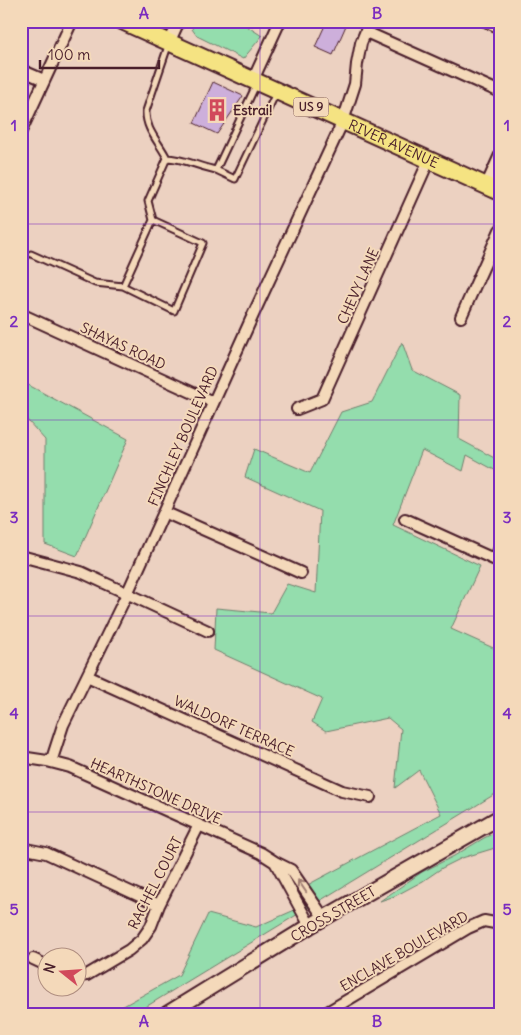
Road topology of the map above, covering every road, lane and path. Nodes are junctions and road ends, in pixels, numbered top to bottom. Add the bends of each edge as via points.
1 (72, 21) edge
2 (122, 21) edge
3 (179, 21) edge
4 (280, 21) edge
5 (370, 21) edge
6 (485, 21) edge
7 (500, 28) edge
8 (366, 32) junction
9 (169, 43) junction
10 (21, 70) edge
11 (44, 80) junction
12 (255, 82) junction
13 (277, 92) junction
14 (500, 92) edge
15 (343, 121) junction
16 (21, 130) edge
17 (500, 155) edge
18 (167, 158) junction
19 (429, 160) junction
20 (216, 170) junction
21 (493, 189) edge
22 (153, 220) junction
23 (500, 230) edge
24 (30, 254) dead end
25 (123, 286) junction
26 (21, 314) edge
27 (461, 316) dead end
28 (213, 402) junction
29 (297, 409) dead end
30 (164, 512) junction
31 (405, 519) dead end
32 (500, 548) edge
33 (21, 556) edge
34 (497, 561) edge
35 (301, 573) dead end
36 (127, 594) junction
37 (208, 631) dead end
38 (87, 676) junction
39 (21, 758) edge
40 (52, 762) junction
41 (370, 797) dead end
42 (500, 817) edge
43 (200, 825) junction
44 (21, 848) edge
45 (274, 862) junction
46 (159, 905) junction
47 (324, 918) junction
48 (500, 924) edge
49 (310, 926) junction
50 (33, 959) dead end
51 (38, 961) edge
52 (88, 974) edge
53 (167, 1014) edge
54 (324, 1014) edge

1 - 11 street
2 - 9 highway, RIVER AVENUE / US 9
3 - 9 street
4 - 12 street
5 - 8 street, FINCHLEY BOULEVARD
6 - 7 street
8 - 14 street
8 - 15 street, FINCHLEY BOULEVARD via 361,42 356,84
9 - 12 highway, RIVER AVENUE / US 9
9 - 18 lane via 146,111 148,128
10 - 11 street
11 - 16 street
12 - 13 highway, RIVER AVENUE / US 9
12 - 20 lane
13 - 15 highway, RIVER AVENUE / US 9
13 - 20 lane via 236,179
15 - 19 highway, RIVER AVENUE / US 9
15 - 28 street, FINCHLEY BOULEVARD
17 - 21 street
18 - 20 lane
18 - 22 lane via 148,201
19 - 21 highway, RIVER AVENUE / US 9
19 - 29 street, CHEVY LANE via 322,399
22 - 25 lane
22 - 25 lane via 203,243 174,311
23 - 27 street
24 - 25 lane via 95,283
26 - 28 street, SHAYAS ROAD
28 - 30 street, FINCHLEY BOULEVARD
30 - 35 street
30 - 36 street, FINCHLEY BOULEVARD
31 - 34 street
32 - 34 street
33 - 36 street via 82,572
36 - 37 street
36 - 38 street, FINCHLEY BOULEVARD
38 - 40 street, FINCHLEY BOULEVARD via 63,725
38 - 41 street, WALDORF TERRACE via 342,790
39 - 40 street, HEARTHSTONE DRIVE
40 - 43 street, HEARTHSTONE DRIVE
42 - 47 main road, CROSS STREET
43 - 45 street, HEARTHSTONE DRIVE
43 - 46 street, RACHEL COURT
44 - 46 street via 46,853
47 -> 45 street, HEARTHSTONE DRIVE via 291,870
45 - 49 street, HEARTHSTONE DRIVE
46 - 52 street, RACHEL COURT via 142,940
47 - 49 main road, CROSS STREET
48 - 54 street, ENCLAVE BOULEVARD via 484,921 468,928
49 - 53 main road, CROSS STREET
50 - 51 street

